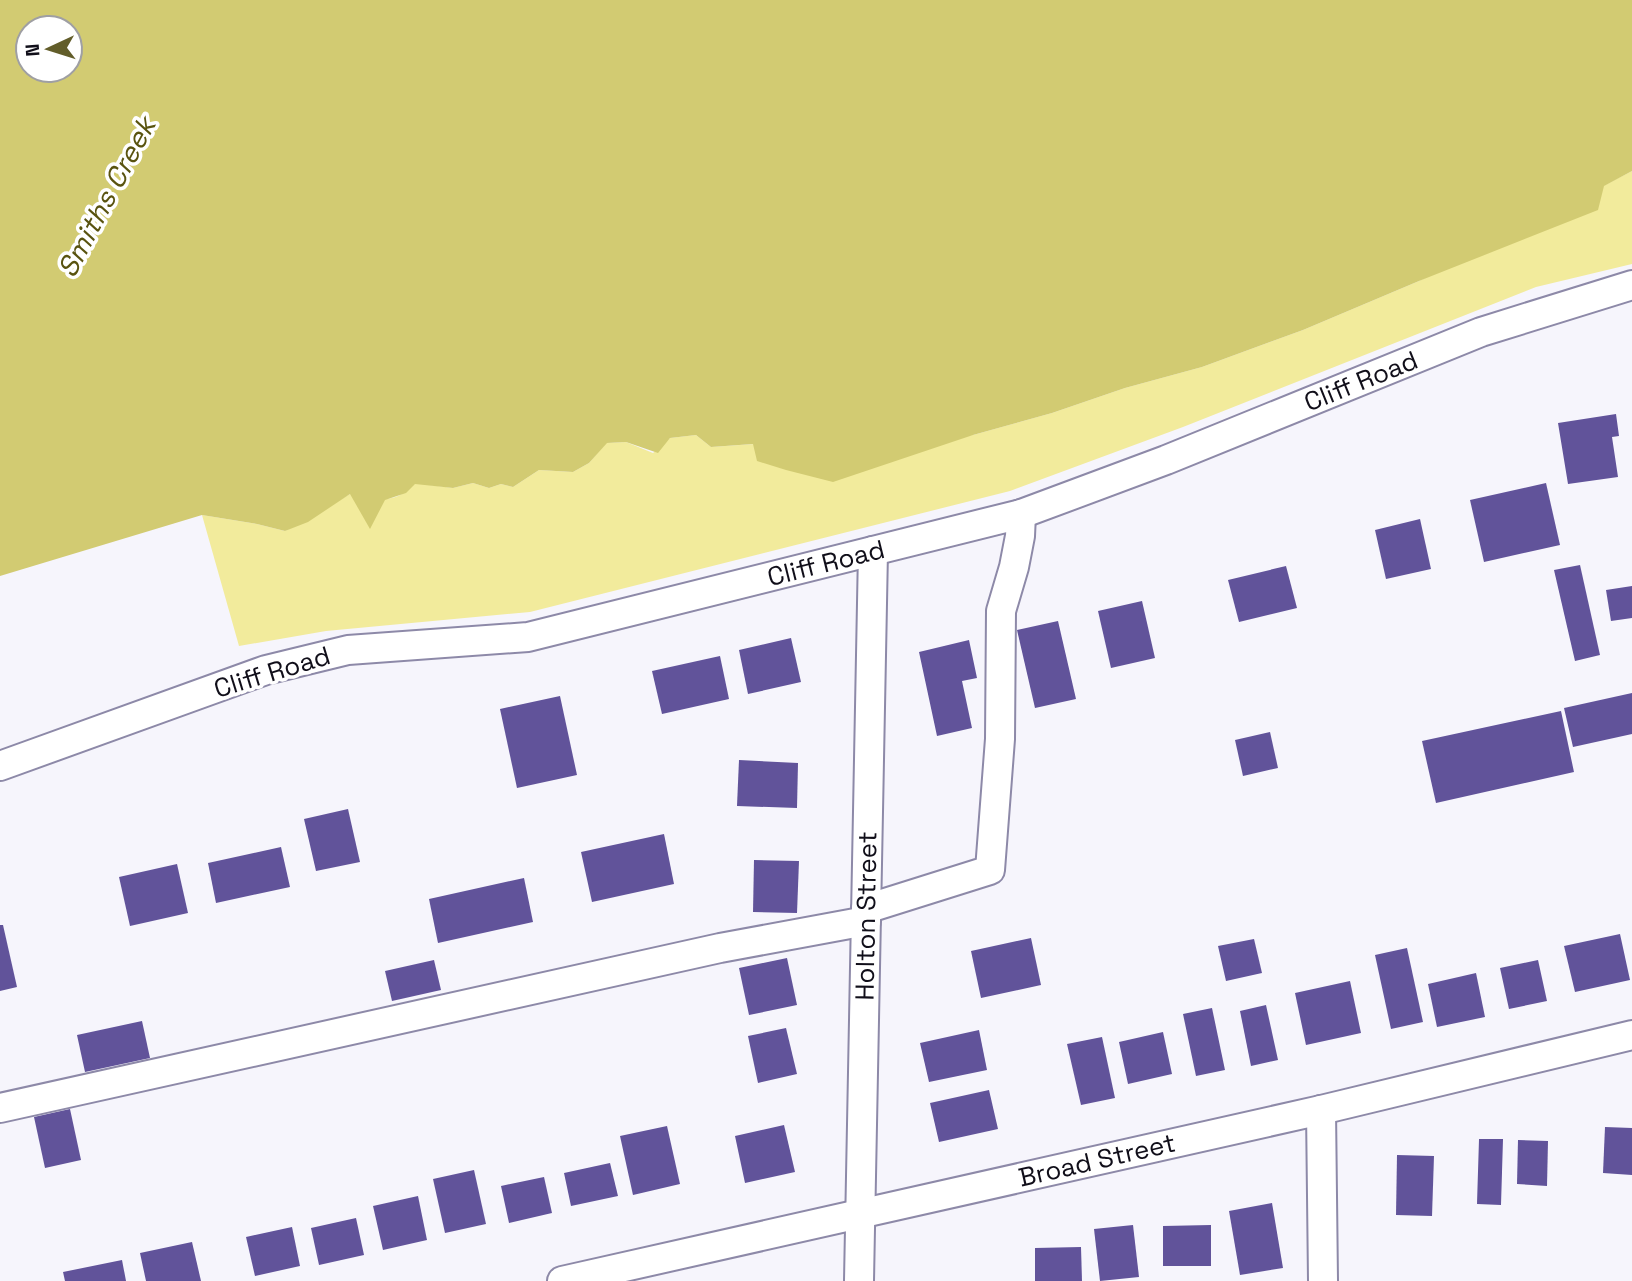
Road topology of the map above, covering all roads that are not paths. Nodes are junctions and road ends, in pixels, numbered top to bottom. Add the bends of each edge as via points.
1 (1632, 285) edge
2 (1021, 514) junction
3 (873, 551) junction
4 (0, 765) edge
5 (866, 915) junction
6 (1632, 1035) edge
7 (0, 1108) edge
8 (1321, 1110) junction
9 (860, 1213) junction
10 (562, 1281) edge
11 (859, 1281) edge
12 (1323, 1281) edge

1 - 2 street, Cliff Road via 1481,332
2 - 3 street, Cliff Road
2 - 5 street via 1014,567 1001,611 1000,739 990,870
3 - 4 street, Cliff Road via 528,637 348,650 290,664
3 - 5 street, Holton Street
5 - 7 street
5 - 9 street, Holton Street
6 - 8 street, Broad Street
8 - 9 street, Broad Street
8 - 12 street
9 - 10 street, Broad Street
9 - 11 street, Holton Street

